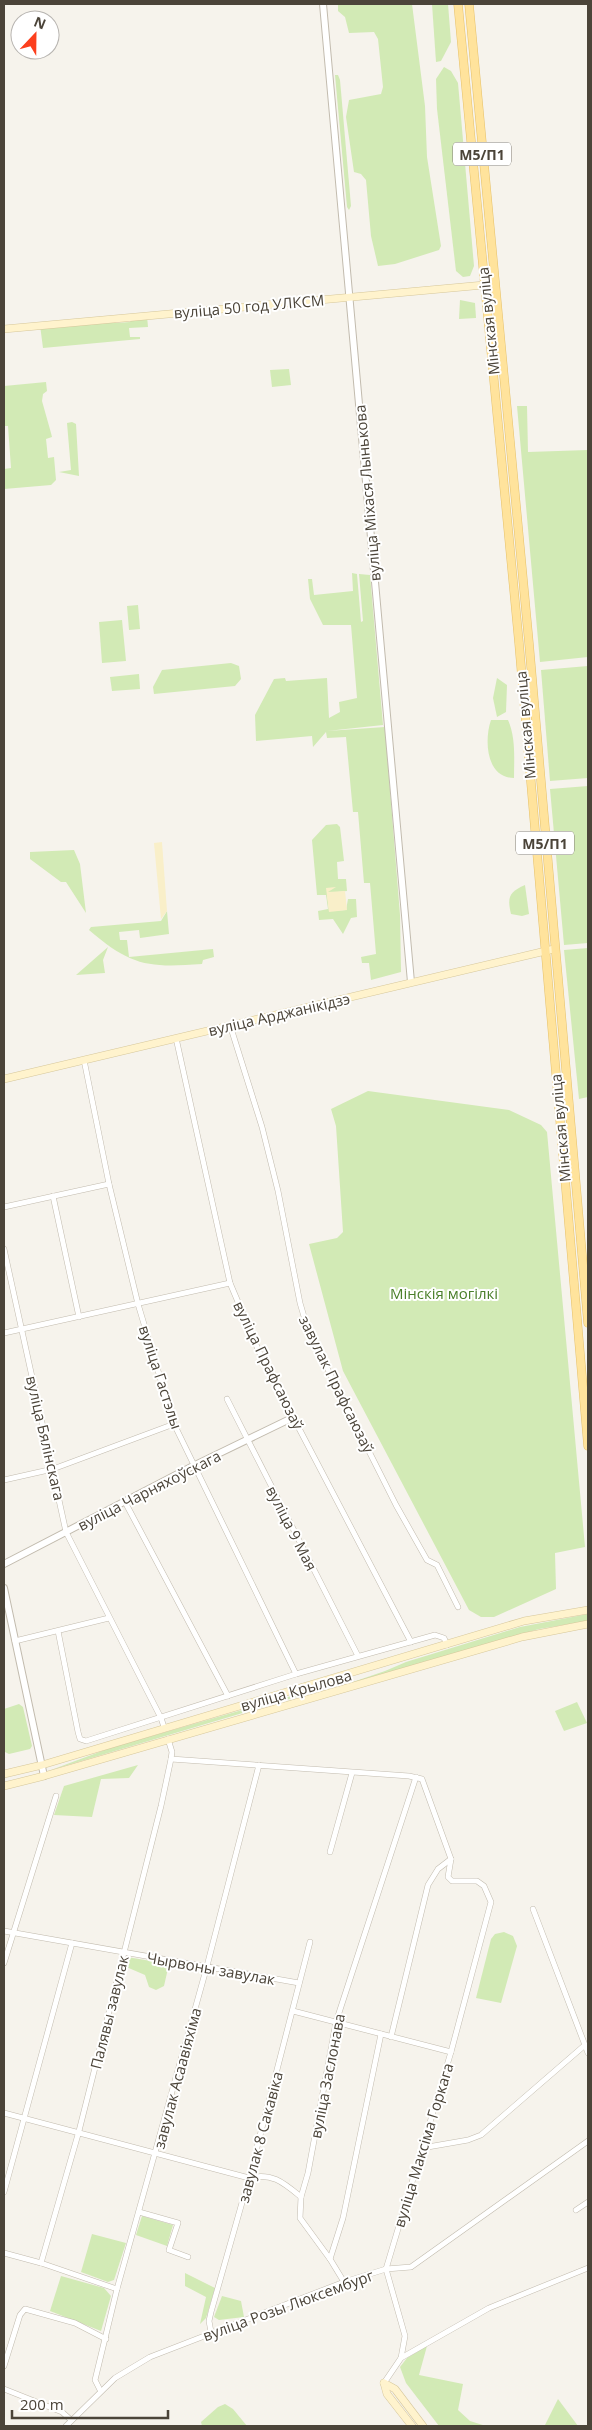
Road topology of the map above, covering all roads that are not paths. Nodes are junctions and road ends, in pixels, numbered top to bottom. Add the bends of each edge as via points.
1 (323, 4) edge
2 (458, 4) edge
3 (469, 4) edge
4 (495, 284) junction
5 (485, 285) junction
6 (349, 298) junction
7 (4, 328) edge
8 (507, 402) junction
9 (497, 403) junction
10 (534, 709) junction
11 (524, 711) junction
12 (554, 949) junction
13 (544, 951) junction
14 (411, 982) junction
15 (230, 1025) junction
16 (176, 1038) junction
17 (84, 1060) junction
18 (4, 1079) edge
19 (109, 1184) junction
20 (53, 1196) junction
21 (4, 1207) edge
22 (4, 1248) edge
23 (230, 1283) junction
24 (138, 1304) junction
25 (588, 1312) edge
26 (576, 1313) junction
27 (79, 1317) junction
28 (588, 1323) edge
29 (21, 1329) junction
30 (4, 1333) edge
31 (227, 1399) dead end
32 (294, 1417) junction
33 (174, 1424) junction
34 (247, 1440) junction
35 (588, 1446) edge
36 (193, 1466) junction
37 (53, 1469) junction
38 (4, 1480) edge
39 (125, 1502) junction
40 (66, 1532) junction
41 (4, 1564) edge
42 (4, 1588) edge
43 (458, 1607) dead end
44 (588, 1610) edge
45 (110, 1618) junction
46 (588, 1624) edge
47 (58, 1630) junction
48 (15, 1641) junction
49 (411, 1642) junction
50 (447, 1645) junction
51 (358, 1656) junction
52 (296, 1674) junction
53 (337, 1678) junction
54 (340, 1690) junction
55 (228, 1696) junction
56 (162, 1718) junction
57 (164, 1727) junction
58 (168, 1739) junction
59 (171, 1759) junction
60 (42, 1765) junction
61 (258, 1765) junction
62 (352, 1773) junction
63 (4, 1774) edge
64 (44, 1776) junction
65 (416, 1777) junction
66 (4, 1786) edge
67 (56, 1796) dead end
68 (330, 1852) dead end
69 (451, 1859) junction
70 (532, 1909) dead end
71 (4, 1931) edge
72 (13, 1933) junction
73 (310, 1942) dead end
74 (72, 1943) junction
75 (124, 1953) junction
76 (4, 1963) edge
77 (207, 1966) junction
78 (300, 1983) junction
79 (293, 2011) junction
80 (336, 2022) junction
81 (381, 2034) junction
82 (391, 2037) junction
83 (585, 2045) junction
84 (451, 2052) junction
85 (588, 2053) edge
86 (4, 2113) edge
87 (24, 2119) junction
88 (79, 2131) junction
89 (588, 2140) edge
90 (422, 2148) junction
91 (156, 2152) junction
92 (249, 2178) junction
93 (4, 2192) edge
94 (301, 2197) junction
95 (588, 2202) edge
96 (576, 2210) dead end
97 (139, 2212) junction
98 (4, 2254) edge
99 (188, 2257) dead end
100 (330, 2259) junction
101 (41, 2263) junction
102 (588, 2268) edge
103 (386, 2269) junction
104 (344, 2282) junction
105 (117, 2289) junction
106 (211, 2332) junction
107 (106, 2339) junction
108 (401, 2358) junction
109 (4, 2366) edge
110 (384, 2383) junction
111 (4, 2390) edge
112 (100, 2390) junction
113 (71, 2420) junction
114 (66, 2426) edge
115 (412, 2426) edge
116 (423, 2426) edge

1 - 6 street, вуліца Міхася Лынькова
2 - 5 main road, Мінская вуліца / М5/П1
3 - 4 main road, Мінская вуліца / М5/П1
4 - 5 main road, вуліца 50 год УЛКСМ
4 - 8 main road, Мінская вуліца / М5/П1
5 - 6 main road, вуліца 50 год УЛКСМ
5 - 9 main road, Мінская вуліца / М5/П1
6 - 7 main road, вуліца 50 год УЛКСМ
6 - 14 street, вуліца Міхася Лынькова
8 - 9 main road
8 - 10 main road, Мінская вуліца / М5/П1
9 - 11 main road, Мінская вуліца / М5/П1
10 - 11 main road via 527,706
10 - 12 main road, Мінская вуліца / М5/П1
11 - 13 main road, Мінская вуліца / М5/П1
12 - 13 main road, вуліца Арджанікідзэ
12 - 25 main road, Мінская вуліца / М5/П1
13 - 14 main road, вуліца Арджанікідзэ
13 - 26 main road, Мінская вуліца / М5/П1
14 - 15 main road, вуліца Арджанікідзэ
15 - 16 main road, вуліца Арджанікідзэ
15 - 43 street, завулак Прафсаюзаў via 262,1127 304,1321 396,1505 428,1560 437,1565
16 - 17 main road, вуліца Арджанікідзэ
16 - 23 street, вуліца Прафсаюзаў
17 - 18 main road, вуліца Арджанікідзэ
17 - 19 street, вуліца Гастэлы
19 - 20 street
19 - 24 street, вуліца Гастэлы
20 - 21 street
20 - 27 street
22 - 29 street, вуліца Бялінскага
23 - 24 street
23 - 32 street, вуліца Прафсаюзаў via 260,1354
24 - 27 street
24 - 33 street, вуліца Гастэлы
25 - 26 street
25 - 28 main road, Мінская вуліца / М5/П1
26 - 35 main road, Мінская вуліца / М5/П1
27 - 29 street
29 - 30 street
29 - 37 street, вуліца Бялінскага
31 - 34 street, вуліца 9 Мая
32 - 34 street, вуліца Чарняхоўскага
32 - 49 street, вуліца Прафсаюзаў
33 - 36 street, вуліца Гастэлы
33 - 37 street
34 - 36 street, вуліца Чарняхоўскага
34 - 51 street, вуліца 9 Мая
36 - 39 street, вуліца Чарняхоўскага
36 - 52 street, вуліца Гастэлы
37 - 38 street
37 - 40 street, вуліца Бялінскага
39 - 40 street, вуліца Чарняхоўскага
39 - 55 street
40 - 41 street, вуліца Чарняхоўскага
40 - 45 street, вуліца Бялінскага
42 - 48 street
44 - 50 main road, вуліца Крылова via 524,1621
45 - 47 street
45 - 56 street, вуліца Бялінскага
46 - 54 main road, вуліца Крылова via 522,1637
47 - 48 street
47 - 56 street via 80,1739 86,1741
48 - 60 street
49 - 50 street via 436,1635 444,1638
49 - 51 street
50 - 53 main road, вуліца Крылова
51 - 52 street
52 - 55 street
53 - 54 main road
53 - 57 main road, вуліца Крылова
54 - 58 main road, вуліца Крылова
55 - 56 street
56 - 57 street, вуліца Бялінскага
57 - 60 main road, вуліца Крылова
58 - 59 street
58 - 64 main road, вуліца Крылова
59 - 61 street
59 - 75 street, Палявы завулак
60 - 63 main road, вуліца Крылова
60 - 64 street
61 - 62 street
61 - 77 street, завулак Асаавіяхіма
62 - 65 street
62 - 68 street
64 - 66 main road, вуліца Крылова
65 - 69 street via 422,1779
65 - 80 street, вуліца Заслонава
67 - 72 street
69 - 82 street via 438,1869 428,1885
69 - 84 street, вуліца Максіма Горкага via 448,1877 452,1881 477,1881 484,1886 491,1902
70 - 83 street
71 - 72 street, Чырвоны завулак
72 - 74 street, Чырвоны завулак
72 - 76 street
73 - 78 street, завулак 8 Сакавіка
74 - 75 street, Чырвоны завулак
74 - 87 street
75 - 77 street, Чырвоны завулак
75 - 88 street, Палявы завулак
77 - 78 street, Чырвоны завулак
77 - 91 street, завулак Асаавіяхіма
78 - 79 street, завулак 8 Сакавіка
79 - 80 street
79 - 92 street, завулак 8 Сакавіка
80 - 81 street
80 - 94 street, вуліца Заслонава
81 - 82 street
81 - 100 street via 343,2218
82 - 84 street
83 - 85 street
83 - 90 street via 482,2135
84 - 90 street, вуліца Максіма Горкага
86 - 87 street
87 - 88 street
87 - 93 street
88 - 91 street
88 - 101 street, Палявы завулак
89 - 103 street, вуліца Розы Люксембург via 411,2267
90 - 103 street, вуліца Максіма Горкага
91 - 92 street
91 - 97 street, завулак Асаавіяхіма
92 - 94 street via 263,2174
92 - 106 street, завулак 8 Сакавіка via 211,2312
94 - 100 street, вуліца Заслонава via 300,2218
95 - 96 street
97 - 99 street via 178,2223 169,2250
97 - 105 street, завулак Асаавіяхіма
98 - 101 street
100 - 104 street, вуліца Заслонава
101 - 105 street
102 - 108 street via 489,2308
103 - 104 street, вуліца Розы Люксембург
103 - 108 street via 405,2336
104 - 106 street, вуліца Розы Люксембург
105 - 107 street, завулак Асаавіяхіма
106 - 112 street, вуліца Розы Люксембург via 150,2357
107 - 109 street via 76,2323 25,2309 20,2315
107 - 112 street, завулак Асаавіяхіма via 95,2380
108 - 110 street
110 - 115 main road via 387,2394
110 - 116 main road via 395,2389
111 - 113 street via 62,2412
112 - 113 street, вуліца Розы Люксембург
113 - 114 street, вуліца Розы Люксембург

